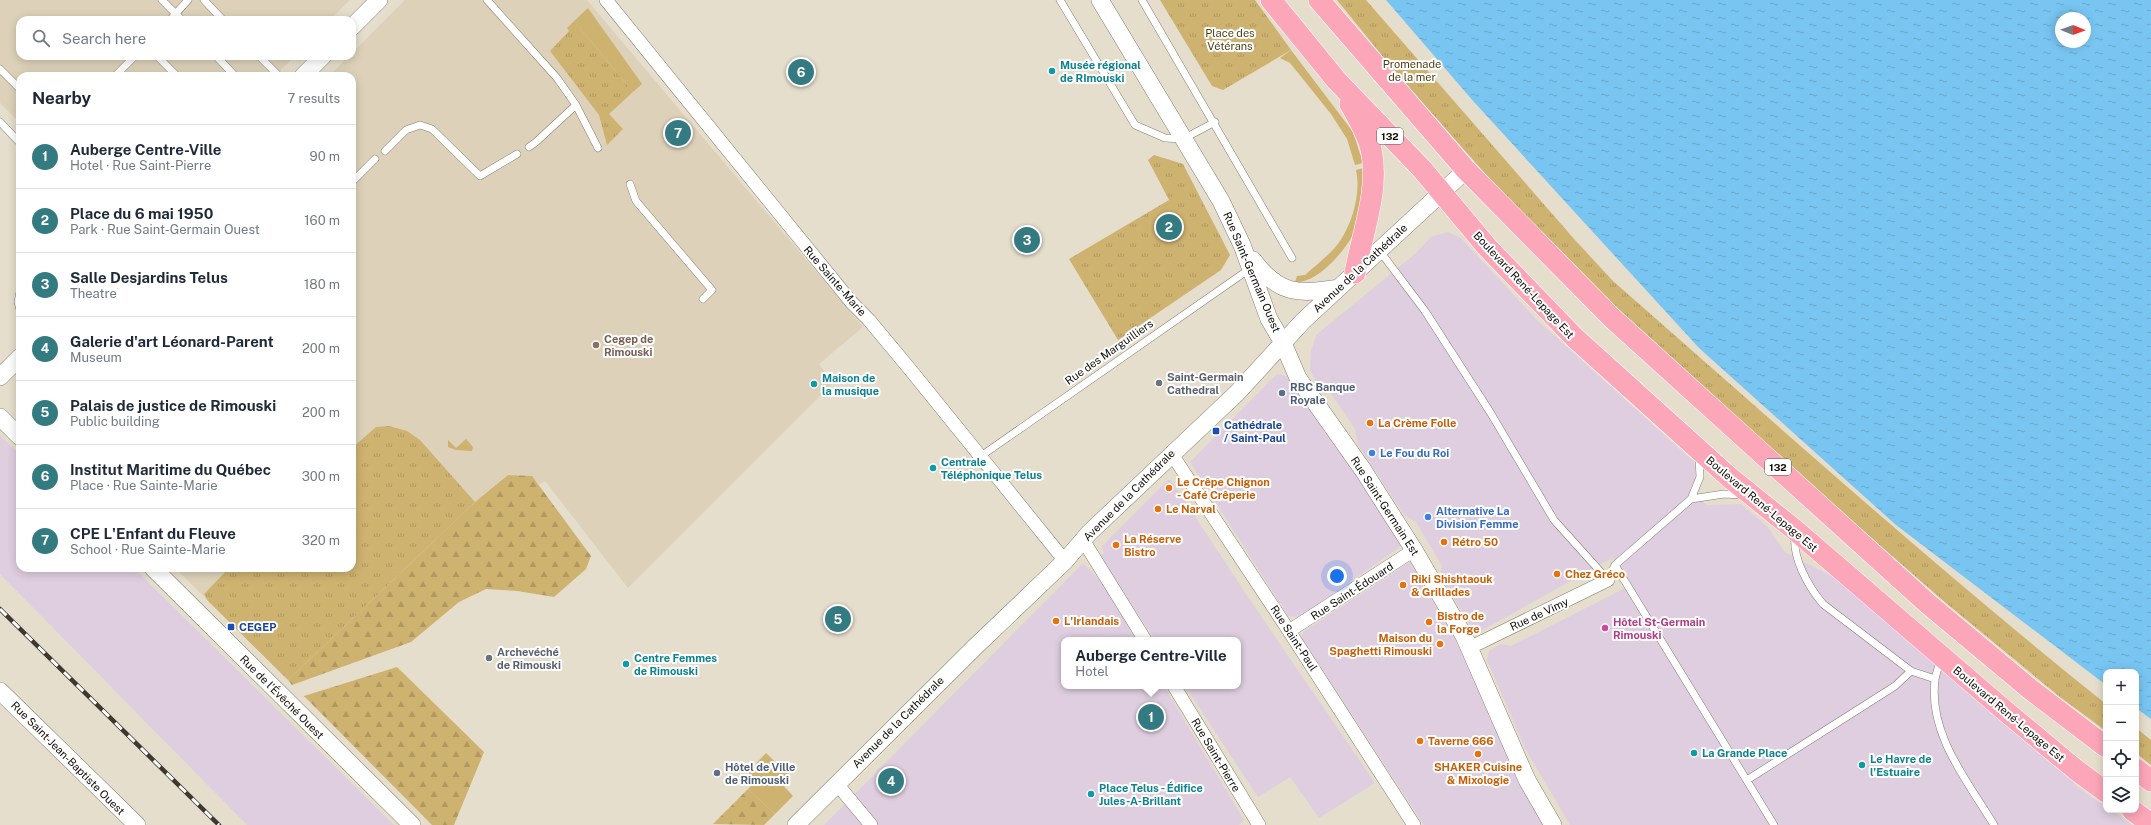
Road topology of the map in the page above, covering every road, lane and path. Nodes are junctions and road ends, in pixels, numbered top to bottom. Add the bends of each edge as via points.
1 (162, 0) edge
2 (188, 0) edge
3 (204, 0) edge
4 (379, 0) edge
5 (488, 0) edge
6 (606, 0) edge
7 (1060, 0) edge
8 (1100, 0) edge
9 (1142, 0) edge
10 (1271, 0) edge
11 (1318, 0) edge
12 (176, 14) joint
13 (219, 16) edge
14 (356, 23) edge
15 (131, 60) edge
16 (161, 60) edge
17 (220, 60) edge
18 (263, 60) edge
19 (319, 60) edge
20 (0, 69) edge
21 (119, 72) edge
22 (173, 72) edge
23 (231, 72) edge
24 (275, 72) edge
25 (307, 72) edge
26 (1337, 81) junction
27 (16, 85) edge
28 (576, 105) junction
29 (0, 122) edge
30 (1215, 122) junction
31 (16, 139) edge
32 (1183, 139) junction
33 (529, 147) dead end
34 (598, 148) dead end
35 (385, 151) dead end
36 (517, 154) dead end
37 (375, 159) dead end
38 (1466, 170) junction
39 (356, 178) edge
40 (630, 184) dead end
41 (1442, 192) junction
42 (1242, 245) junction
43 (1379, 250) junction
44 (1292, 258) dead end
45 (1251, 268) junction
46 (1355, 273) junction
47 (1338, 288) junction
48 (703, 299) dead end
49 (1283, 343) junction
50 (16, 361) edge
51 (0, 376) edge
52 (0, 417) edge
53 (16, 433) edge
54 (1697, 449) junction
55 (1171, 453) junction
56 (981, 456) junction
57 (1751, 496) junction
58 (1691, 499) junction
59 (1795, 530) junction
60 (1083, 540) junction
61 (1414, 550) junction
62 (1065, 561) junction
63 (1615, 565) junction
64 (157, 572) edge
65 (1608, 580) junction
66 (1289, 631) junction
67 (1143, 637) edge
68 (1469, 648) junction
69 (1942, 657) junction
70 (1911, 671) junction
71 (1935, 679) junction
72 (1176, 689) edge
73 (0, 691) edge
74 (2103, 745) edge
75 (2139, 771) edge
76 (1747, 780) junction
77 (2151, 781) edge
78 (836, 784) junction
79 (2103, 790) edge
80 (2136, 813) edge
81 (2151, 824) edge
82 (136, 825) edge
83 (412, 825) edge
84 (796, 825) edge
85 (871, 825) edge
86 (1259, 825) edge
87 (1414, 825) edge
88 (1553, 825) edge
89 (1774, 825) edge
90 (1994, 825) edge

1 - 12 lane
2 - 12 lane
3 - 13 lane
4 - 14 street
5 - 28 lane via 557,78
6 - 56 street, Rue Sainte-Marie via 852,303 869,320
7 - 32 lane via 1135,125 1165,138
8 - 32 street, Rue Saint-Germain Ouest
9 - 30 lane
10 - 26 main road, 132
11 - 38 main road, 132
15 - 21 lane
16 - 22 lane
17 - 23 lane
18 - 24 lane
19 - 25 street
20 - 27 lane
26 - 41 main road, 132
26 - 46 main road via 1361,122 1373,160 1373,184
28 - 33 lane
28 - 34 lane
29 - 31 lane
30 - 32 lane
30 - 44 lane
32 - 42 street, Rue Saint-Germain Ouest via 1221,202
35 - 36 lane via 406,130 420,125 432,129 480,176
37 - 39 lane
38 - 41 street, Avenue de la Cathédrale
38 - 74 main road, 132 via 1612,318 1922,597 2030,689
40 - 48 lane via 636,201 712,290
41 - 43 street, Avenue de la Cathédrale
41 - 54 main road, Boulevard René-Lepage Est / 132 via 1487,247 1529,292 1575,338
42 - 45 street, Rue Saint-Germain Ouest
42 - 47 street via 1271,281 1280,286 1299,292
43 - 46 street, Avenue de la Cathédrale
43 - 65 lane via 1425,311 1490,412 1554,520
45 - 49 street, Rue Saint-Germain Ouest via 1269,319
45 - 56 lane, Rue des Marguilliers
46 - 47 street, Avenue de la Cathédrale
47 - 49 street, Avenue de la Cathédrale
49 - 55 street, Avenue de la Cathédrale via 1236,393
49 - 61 street, Rue Saint-Germain Est via 1298,378 1363,470
50 - 51 street
52 - 53 street
54 - 57 main road, Boulevard René-Lepage Est / 132
54 - 58 lane via 1700,477
55 - 60 street, Avenue de la Cathédrale
55 - 66 street, Rue Saint-Paul
56 - 62 street, Rue Sainte-Marie
57 - 58 lane via 1724,494
57 - 59 main road, Boulevard René-Lepage Est / 132
58 - 63 lane
59 - 69 main road, Boulevard René-Lepage Est / 132
59 - 70 lane via 1794,544 1798,560 1818,597 1829,609
60 - 62 street, Avenue de la Cathédrale
60 - 67 street
61 - 66 street, Rue Saint-Édouard
61 - 68 street, Rue Saint-Germain Est
62 - 78 street, Avenue de la Cathédrale
63 - 65 lane
63 - 76 lane
64 - 83 street, Rue de l'Évêché Ouest
65 - 68 street, Rue de Vimy
66 - 87 street, Rue Saint-Paul
68 - 88 street, Rue Saint-Germain Est via 1527,780
69 - 71 lane
69 - 79 main road, Boulevard René-Lepage Est / 132
70 - 71 lane
70 - 76 lane via 1895,686
71 - 90 lane via 1935,702 1944,739
72 - 86 street, Rue Saint-Pierre
73 - 82 street, Rue Saint-Jean-Baptiste Ouest
75 - 77 main road
76 - 89 lane
78 - 84 street, Avenue de la Cathédrale
78 - 85 street
80 - 81 main road

